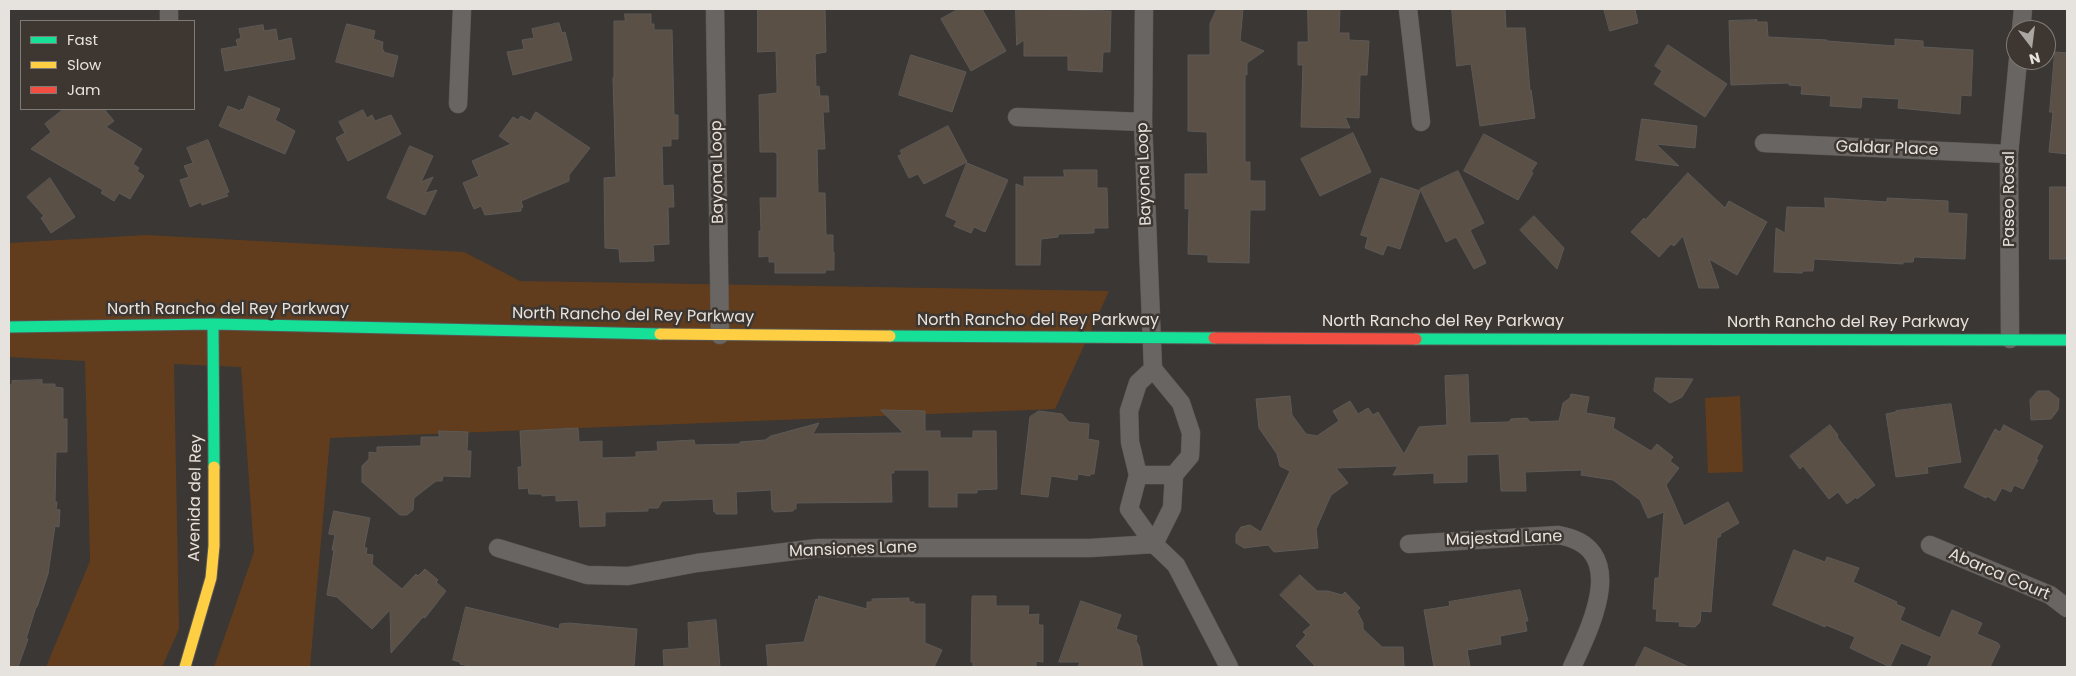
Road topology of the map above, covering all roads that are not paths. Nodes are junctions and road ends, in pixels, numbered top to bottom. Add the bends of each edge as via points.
1 (462, 9) edge
2 (715, 9) edge
3 (1144, 9) edge
4 (1408, 9) edge
5 (2017, 70) edge
6 (458, 104) dead end
7 (1016, 116) dead end
8 (1143, 122) junction
9 (1421, 122) dead end
10 (1764, 143) dead end
11 (2010, 154) junction
12 (213, 324) junction
13 (9, 327) edge
14 (720, 334) junction
15 (1152, 338) junction
16 (2010, 339) junction
17 (2067, 340) edge
18 (1153, 369) junction
19 (1138, 475) junction
20 (1174, 475) junction
21 (1154, 544) junction
22 (1409, 544) dead end
23 (1930, 545) dead end
24 (498, 548) dead end
25 (2067, 608) edge
26 (185, 667) edge
27 (1229, 667) edge
28 (1572, 667) edge

1 - 6 street
2 - 14 street, Bayona Loop
3 - 8 street, Bayona Loop
4 - 9 street
5 - 11 street, Paseo Rosal
7 - 8 street
8 - 15 street, Bayona Loop
10 - 11 street, Galdar Place
11 - 16 street, Paseo Rosal
12 - 13 street, North Rancho del Rey Parkway
12 - 14 street, North Rancho del Rey Parkway
12 - 26 street, Avenida del Rey via 214,546 211,578
14 - 15 street, North Rancho del Rey Parkway
15 - 16 street, North Rancho del Rey Parkway
15 - 18 street, Bayona Loop
16 - 17 street, North Rancho del Rey Parkway
18 - 19 street via 1138,383 1130,412 1130,442
18 - 20 street via 1181,403 1191,433 1190,456
19 - 20 street
19 - 21 street via 1129,509
20 - 21 street via 1172,508
21 - 24 street, Mansiones Lane via 1090,548 818,548 697,563 628,576 587,575
21 - 27 street via 1176,565
22 - 28 street, Majestad Lane via 1558,535 1579,541 1595,556 1601,575 1594,618
23 - 25 street, Abarca Court via 2050,594

